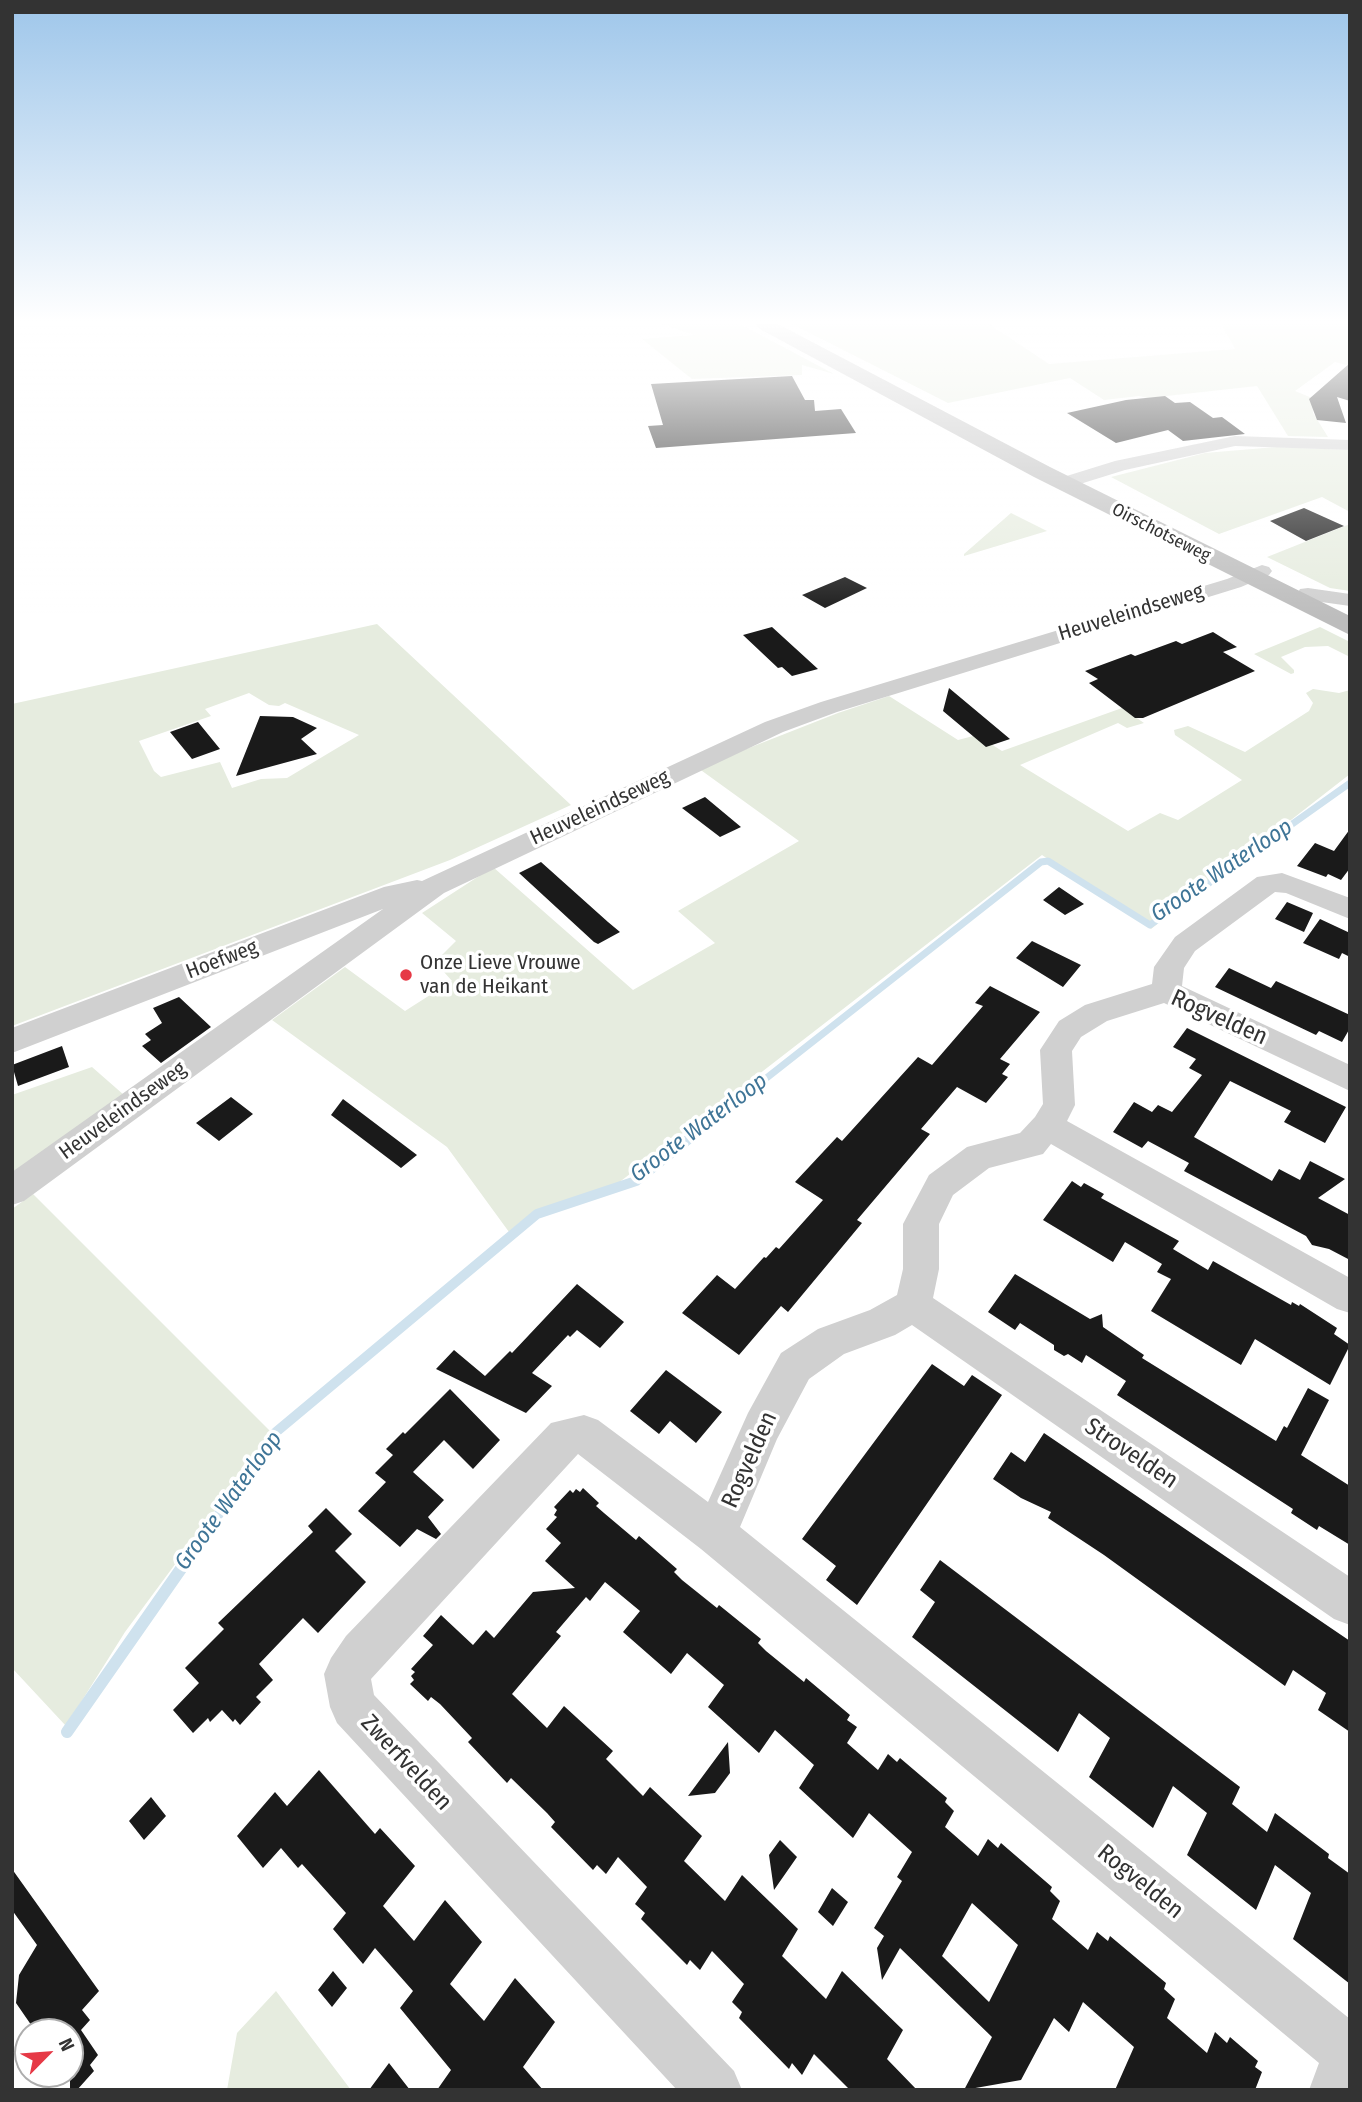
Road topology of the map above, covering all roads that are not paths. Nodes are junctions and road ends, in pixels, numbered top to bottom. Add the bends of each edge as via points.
1 (953, 422) edge
2 (1350, 445) edge
3 (1072, 481) junction
4 (1255, 574) junction
5 (1308, 594) junction
6 (1350, 600) edge
7 (1350, 619) edge
8 (1350, 627) edge
9 (434, 886) junction
10 (1350, 909) edge
11 (1166, 990) junction
12 (12, 1041) edge
13 (1350, 1079) edge
14 (1047, 1126) junction
15 (12, 1192) edge
16 (1350, 1297) edge
17 (913, 1305) junction
18 (716, 1534) junction
19 (1350, 1602) edge
20 (1350, 2054) edge
21 (715, 2090) edge
22 (1336, 2090) edge

1 - 3 main road, Oirschotseweg
2 - 3 street via 1236,441 1121,465
3 - 4 main road, Oirschotseweg
4 - 5 main road, Oirschotseweg
4 - 8 main road, Oirschotseweg
4 - 9 street, Heuveleindseweg via 774,727
5 - 6 street
5 - 7 main road, Oirschotseweg
9 - 12 street, Hoefweg via 394,894
9 - 15 street, Heuveleindseweg
10 - 11 street via 1296,886 1268,884 1185,944 1169,967
11 - 13 street, Rogvelden
11 - 14 street, Rogvelden via 1096,1013 1070,1029 1056,1050 1059,1105
14 - 16 street
14 - 17 street via 1031,1144 979,1157 941,1185 921,1224 921,1269
17 - 18 street, Rogvelden via 883,1323 831,1341 795,1366 762,1427
17 - 19 street, Strovelden
18 - 20 street, Rogvelden
18 - 21 street, Zwerfvelden via 584,1434 565,1437 362,1652 347,1674 353,1707
20 - 22 street

